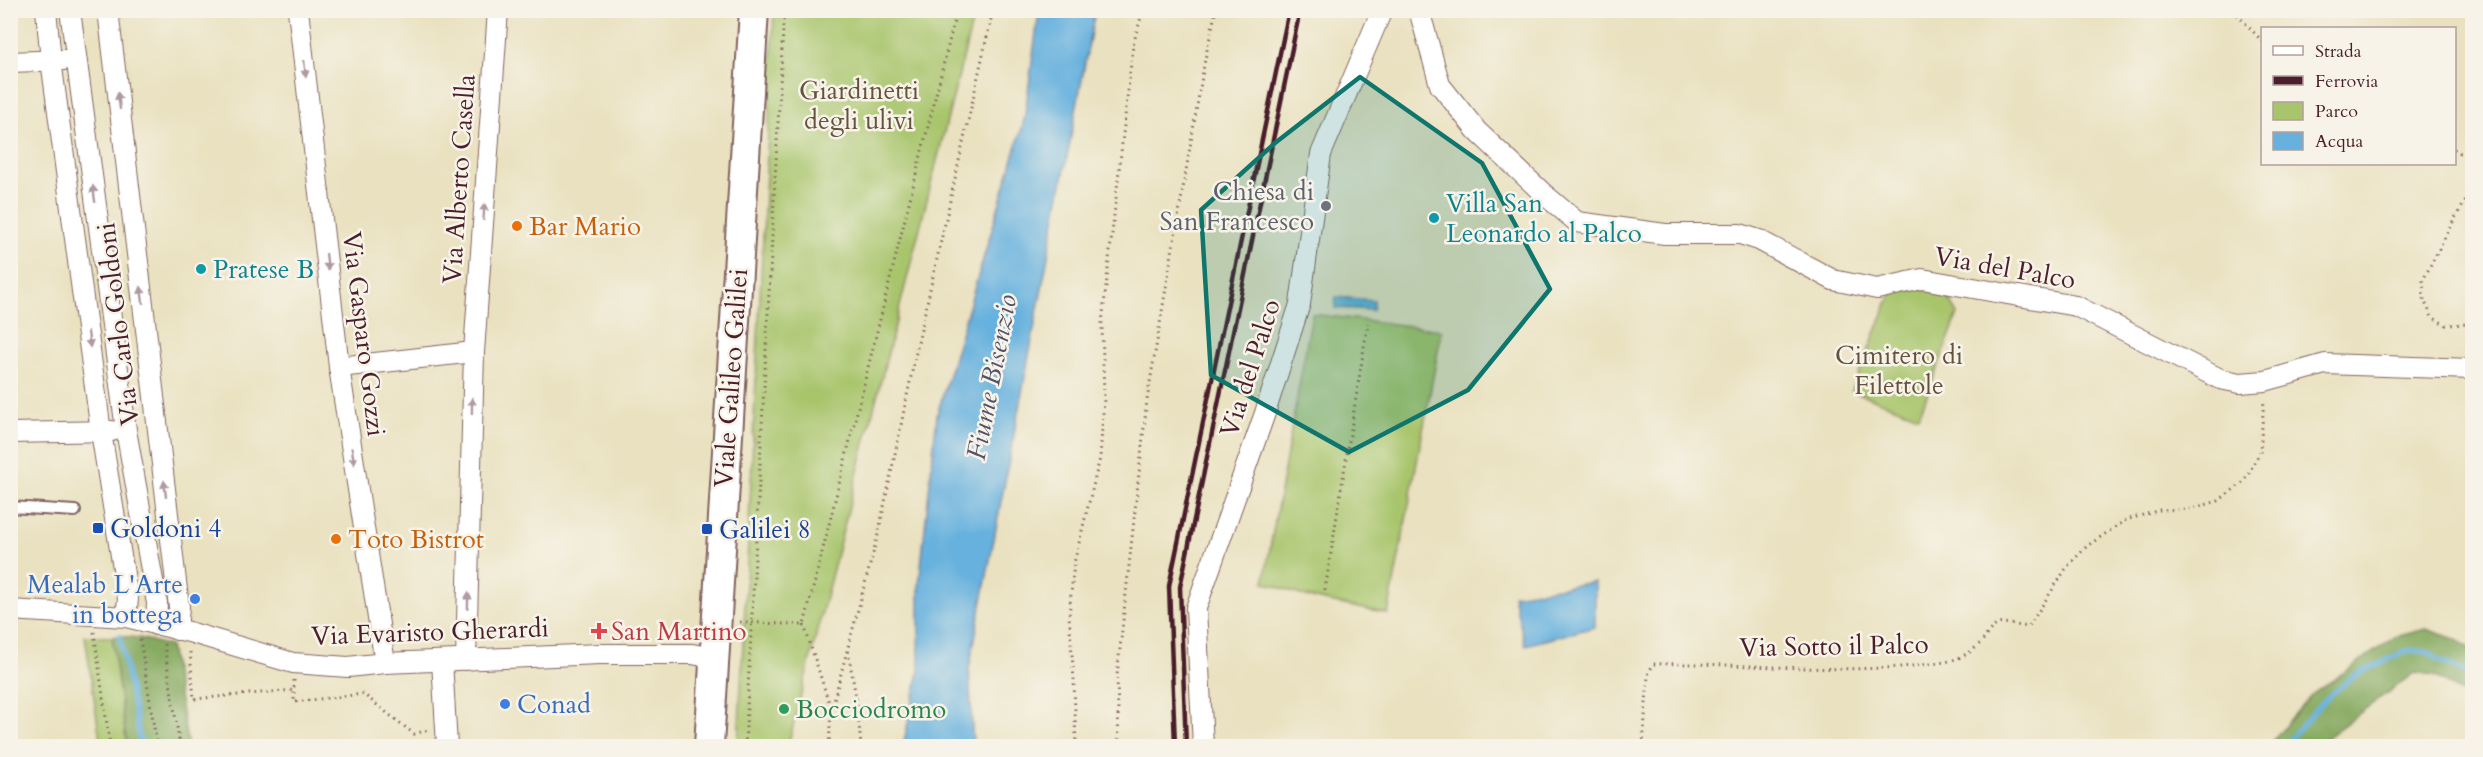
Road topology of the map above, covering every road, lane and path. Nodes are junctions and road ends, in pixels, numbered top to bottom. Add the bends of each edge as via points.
1 (46, 10) edge
2 (70, 10) edge
3 (108, 10) edge
4 (298, 10) edge
5 (498, 10) edge
6 (754, 10) edge
7 (784, 10) edge
8 (957, 10) edge
9 (993, 10) edge
10 (1143, 10) edge
11 (1216, 10) edge
12 (1382, 10) edge
13 (1419, 10) edge
14 (2233, 10) edge
15 (2261, 40) edge
16 (75, 59) junction
17 (51, 60) junction
18 (10, 62) edge
19 (2456, 150) edge
20 (2472, 161) edge
21 (2472, 191) edge
22 (1368, 323) dead end
23 (2472, 324) edge
24 (474, 352) junction
25 (339, 367) junction
26 (2472, 369) edge
27 (2265, 381) junction
28 (126, 430) junction
29 (101, 432) junction
30 (10, 433) edge
31 (10, 507) edge
32 (75, 511) dead end
33 (1325, 590) dead end
34 (10, 610) edge
35 (92, 614) junction
36 (715, 623) junction
37 (752, 623) junction
38 (804, 625) junction
39 (158, 626) junction
40 (847, 649) junction
41 (714, 658) junction
42 (466, 660) junction
43 (442, 661) junction
44 (293, 663) junction
45 (385, 663) junction
46 (294, 690) junction
47 (831, 711) junction
48 (446, 726) junction
49 (110, 747) edge
50 (157, 747) edge
51 (180, 747) edge
52 (447, 747) edge
53 (709, 747) edge
54 (745, 747) edge
55 (829, 747) edge
56 (861, 747) edge
57 (1076, 747) edge
58 (1119, 747) edge
59 (1203, 747) edge
60 (1643, 747) edge

1 - 17 street, Via Carlo Goldoni
2 - 16 street, Via Carlo Goldoni
39 -> 3 street, Via Carlo Goldoni via 179,607
4 -> 25 street, Via Gasparo Gozzi
24 -> 5 street, Via Alberto Casella
6 - 36 main road, Viale Galileo Galilei
7 - 37 path
8 - 38 path
9 - 40 path via 879,531
10 - 57 path via 1133,45 1102,323 1104,399 1100,458 1074,563 1069,616
11 - 58 path via 1147,400 1117,676
12 - 59 street, Via del Palco via 1321,154 1300,304 1196,608
13 - 27 street, Via del Palco via 1440,85 1477,131 1577,222 1665,234 1740,234 1759,240 1833,280 1877,289 1922,279 2076,306 2220,379 2240,383
14 - 15 path
16 - 17 street
28 -> 16 street, Via Carlo Goldoni
17 - 18 street
17 -> 29 street, Via Carlo Goldoni
19 - 20 path
21 - 23 path via 2423,280 2424,300 2432,316 2446,325
22 - 33 path
24 - 25 street
42 -> 24 street, Via Alberto Casella
25 -> 45 street, Via Gasparo Gozzi
26 - 27 street, Via del Palco via 2325,364
27 - 60 path, Via Sotto il Palco via 2260,453 2244,482 2218,501 2126,520 2087,546 2067,567 2030,626 2007,622 1995,625 1966,655 1908,666 1653,664 1648,675
28 - 29 street, Via Carlo Goldoni
28 - 39 street, Via Carlo Goldoni
29 - 30 street
29 - 39 street, Via Carlo Goldoni via 128,599
31 - 32 lane
34 - 35 street, Via Evaristo Gherardi
35 - 39 street, Via Evaristo Gherardi
35 - 49 path
36 - 37 path
36 - 41 main road, Viale Galileo Galilei
37 - 38 path
37 - 54 path
38 - 47 path
39 - 44 street, Via Evaristo Gherardi
39 - 46 path via 194,699
39 - 50 path
39 - 51 path
40 - 47 path
40 - 56 path
41 - 42 street, Via Evaristo Gherardi via 692,654 600,654
41 - 53 main road, Viale Galileo Galilei
42 - 43 street, Via Evaristo Gherardi
43 - 45 street, Via Evaristo Gherardi
43 - 48 street
44 - 45 street, Via Evaristo Gherardi via 348,667
44 - 46 path
46 - 48 path via 294,702 363,694 414,734
47 - 55 path
48 - 52 street

